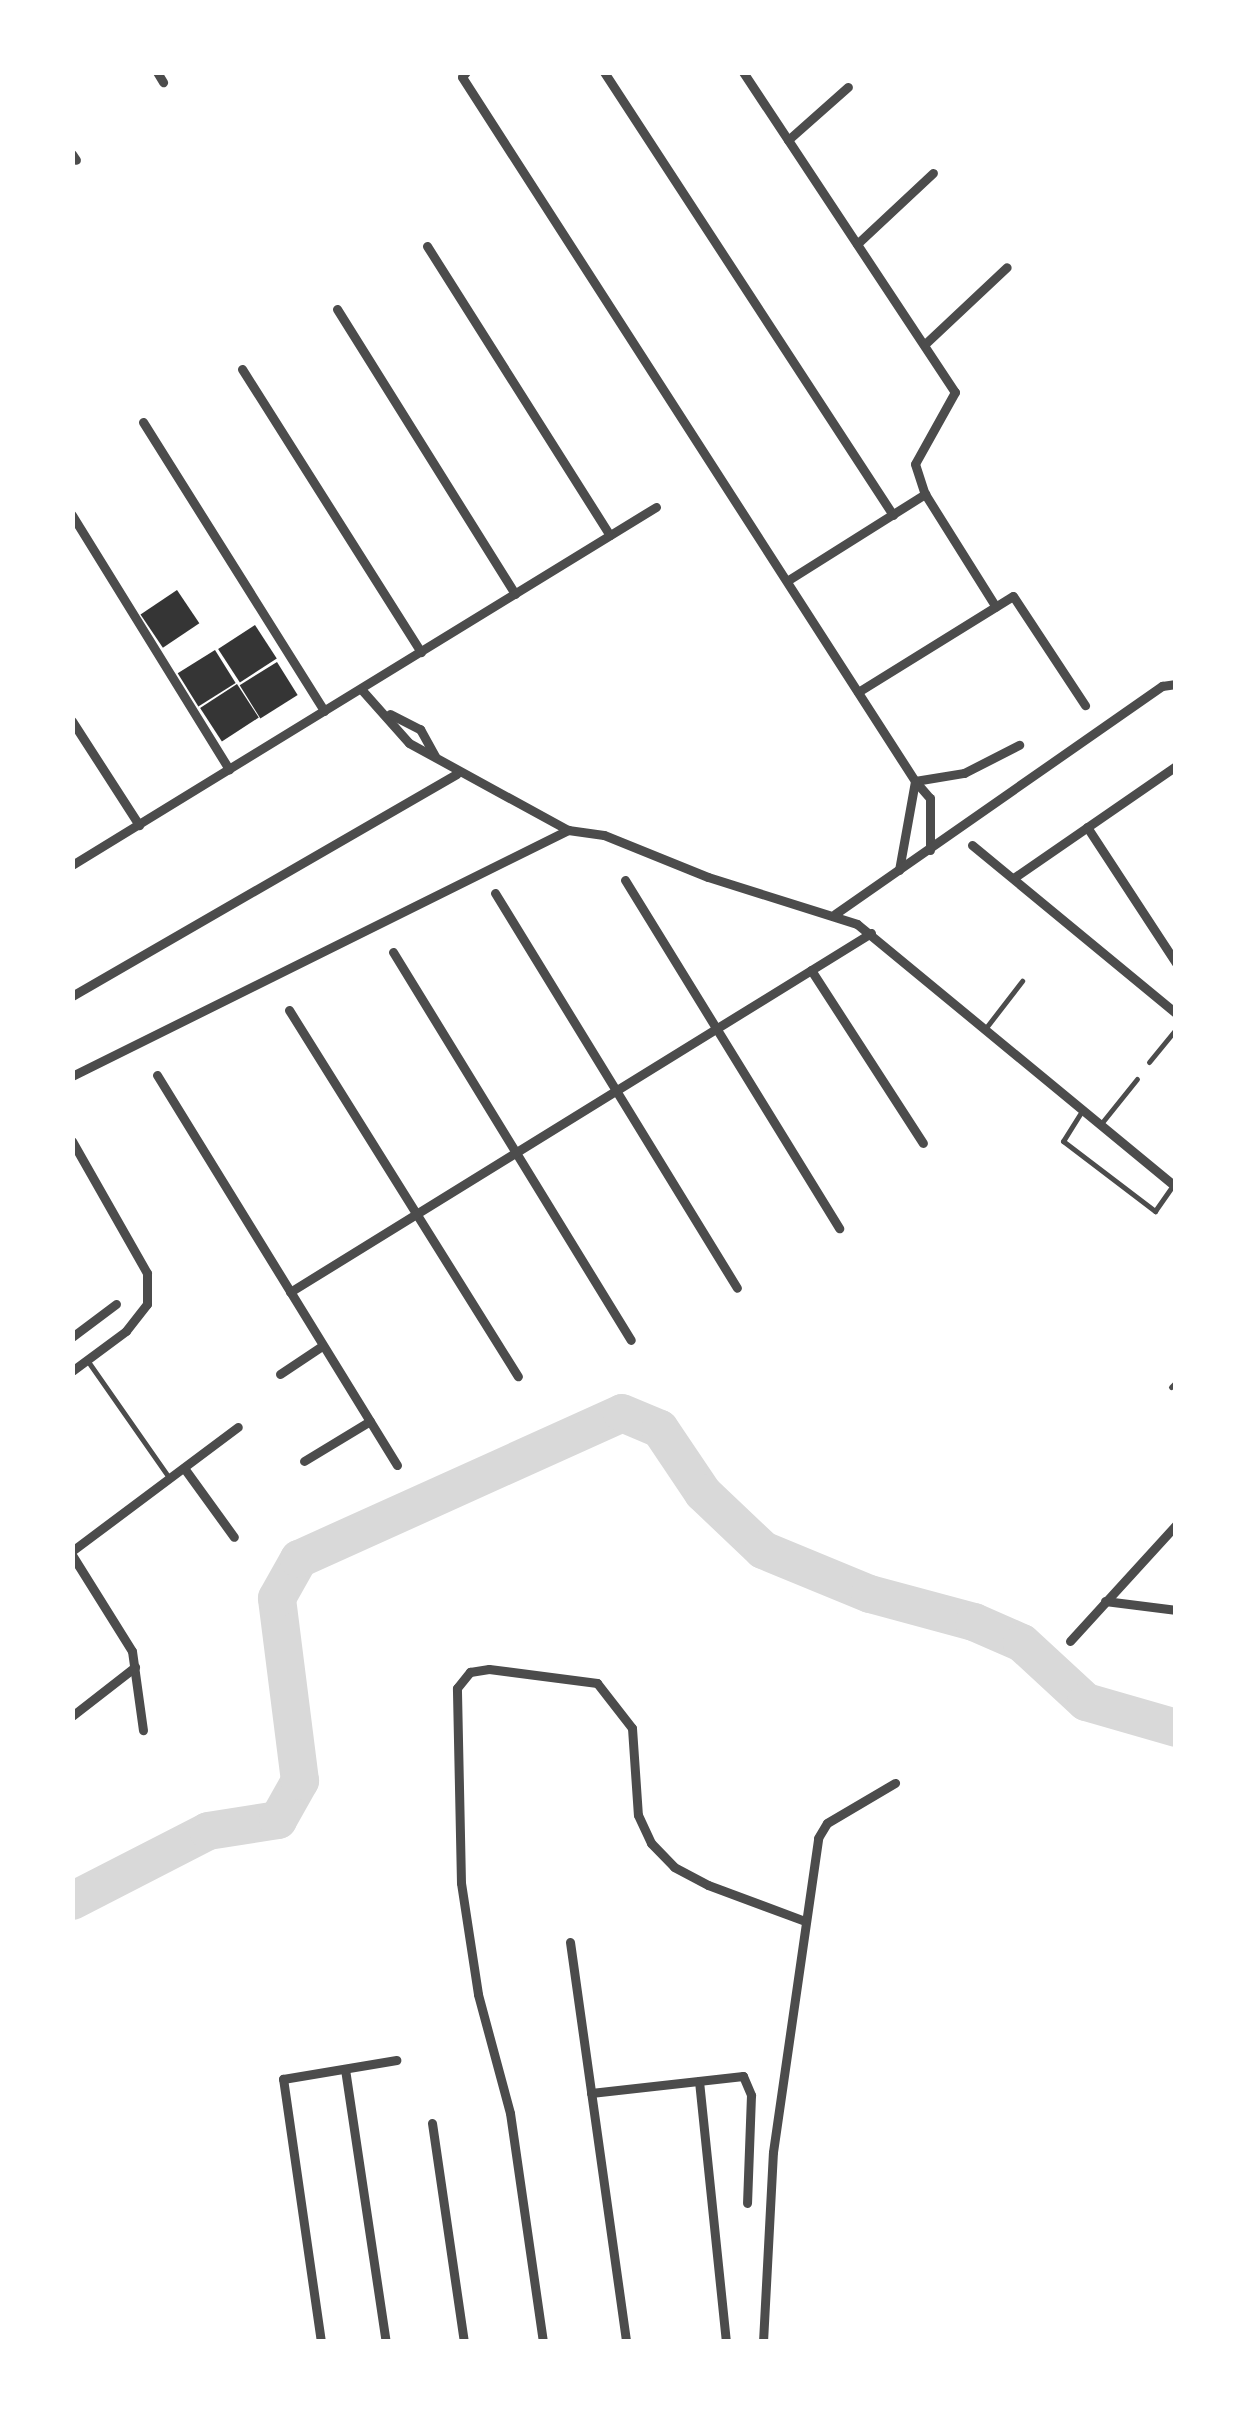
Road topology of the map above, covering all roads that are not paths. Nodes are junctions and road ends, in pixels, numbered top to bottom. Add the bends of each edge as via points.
1 (157, 72) edge
2 (466, 72) edge
3 (604, 72) edge
4 (743, 72) edge
5 (163, 82) dead end
6 (848, 87) dead end
7 (788, 140) junction
8 (932, 173) dead end
9 (857, 244) junction
10 (427, 246) dead end
11 (1007, 267) dead end
12 (337, 309) dead end
13 (925, 344) junction
14 (242, 369) dead end
15 (144, 422) dead end
16 (925, 494) junction
17 (656, 507) dead end
18 (72, 515) edge
19 (893, 515) junction
20 (610, 535) junction
21 (790, 579) junction
22 (515, 594) junction
23 (996, 606) junction
24 (420, 652) junction
25 (1176, 684) edge
26 (360, 689) junction
27 (858, 692) junction
28 (1085, 704) dead end
29 (324, 711) junction
30 (384, 711) junction
31 (72, 721) edge
32 (1019, 745) dead end
33 (436, 758) junction
34 (1176, 766) edge
35 (230, 769) junction
36 (456, 774) junction
37 (915, 781) junction
38 (138, 825) junction
39 (1087, 827) junction
40 (568, 830) junction
41 (972, 845) dead end
42 (930, 850) junction
43 (72, 865) edge
44 (899, 870) junction
45 (1016, 877) junction
46 (625, 880) dead end
47 (495, 893) dead end
48 (835, 914) junction
49 (871, 933) junction
50 (393, 952) dead end
51 (1175, 960) edge
52 (810, 970) junction
53 (1022, 981) dead end
54 (72, 996) edge
55 (289, 1010) dead end
56 (1176, 1012) edge
57 (716, 1029) junction
58 (1176, 1029) edge
59 (983, 1031) junction
60 (1149, 1062) dead end
61 (157, 1075) dead end
62 (72, 1076) edge
63 (1137, 1079) dead end
64 (616, 1090) junction
65 (1080, 1114) junction
66 (1098, 1128) junction
67 (72, 1141) edge
68 (923, 1143) dead end
69 (518, 1151) junction
70 (1174, 1186) edge
71 (417, 1213) junction
72 (839, 1228) dead end
73 (737, 1288) dead end
74 (290, 1292) junction
75 (116, 1304) dead end
76 (72, 1337) edge
77 (631, 1340) dead end
78 (322, 1346) junction
79 (87, 1360) junction
80 (72, 1371) edge
81 (280, 1374) dead end
82 (518, 1376) dead end
83 (370, 1422) junction
84 (238, 1428) dead end
85 (304, 1461) dead end
86 (397, 1466) dead end
87 (184, 1468) junction
88 (170, 1478) junction
89 (1176, 1525) edge
90 (234, 1538) dead end
91 (72, 1553) edge
92 (1105, 1601) junction
93 (1176, 1610) edge
94 (1070, 1641) dead end
95 (135, 1668) junction
96 (72, 1716) edge
97 (143, 1730) dead end
98 (894, 1783) dead end
99 (805, 1921) junction
100 (570, 1942) dead end
101 (396, 2060) dead end
102 (345, 2069) junction
103 (699, 2081) junction
104 (591, 2093) junction
105 (432, 2123) dead end
106 (747, 2203) dead end
107 (320, 2342) edge
108 (386, 2342) edge
109 (464, 2342) edge
110 (544, 2342) edge
111 (626, 2342) edge
112 (726, 2342) edge
113 (762, 2342) edge

1 - 5 street
2 - 21 street via 462,77
3 - 19 street
4 - 7 street
6 - 7 street
7 - 9 street
8 - 9 street
9 - 13 street
10 - 20 street
11 - 13 street
12 - 22 street
13 - 16 street via 956,392 915,464
14 - 24 street
15 - 29 street
16 - 19 street
16 - 23 street
17 - 20 street
18 - 35 street
19 - 21 street
20 - 22 street
21 - 27 street
22 - 24 street
23 - 27 street
23 - 28 street via 1013,596
24 - 26 street
25 - 42 street via 1162,686
26 - 29 street
26 - 30 street
27 - 37 street
29 - 35 street
30 - 33 street via 409,742
30 - 33 street via 420,729
31 - 38 street
32 - 37 street via 964,772
33 - 36 street
34 - 39 street
35 - 38 street
36 - 40 street
36 - 54 street
37 - 42 street via 930,798
37 - 44 street
38 - 43 street
39 - 45 street
39 - 51 street
40 - 48 street via 604,835 708,877
40 - 62 street
41 - 45 street
42 - 44 street
44 - 48 street
45 - 56 street
46 - 57 street
47 - 64 street
48 - 49 street
49 - 52 street
49 - 59 street
50 - 69 street
52 - 57 street
52 - 68 street
53 - 59 lane
55 - 71 street
57 - 64 street
57 - 72 street
58 - 60 lane
59 - 65 street
61 - 74 street
63 - 66 lane
64 - 69 street
64 - 73 street
65 - 66 street
65 - 70 lane via 1063,1141 1155,1212
66 - 70 street
67 - 79 street via 147,1273 147,1304 126,1331
69 - 71 street
69 - 77 street
71 - 74 street
71 - 82 street
74 - 78 street
75 - 76 street
78 - 81 street
78 - 83 street
79 - 80 street
79 - 88 lane
83 - 85 street
83 - 86 street
84 - 87 street
87 - 88 street
87 - 90 street
88 - 91 street
89 - 92 street
91 - 95 street via 124,1635
92 - 93 street
92 - 94 street
95 - 96 street
95 - 97 street
98 - 99 street via 824,1827
99 - 110 street via 708,1885 652,1844 638,1815 632,1728 596,1683 489,1669 470,1672 458,1688 461,1882 478,1994 510,2112
99 - 113 street via 773,2152
100 - 104 street
101 - 102 street
102 - 107 street via 283,2079
102 - 108 street
103 - 104 street
103 - 106 street via 743,2076 750,2082
103 - 112 street
104 - 111 street
105 - 109 street

